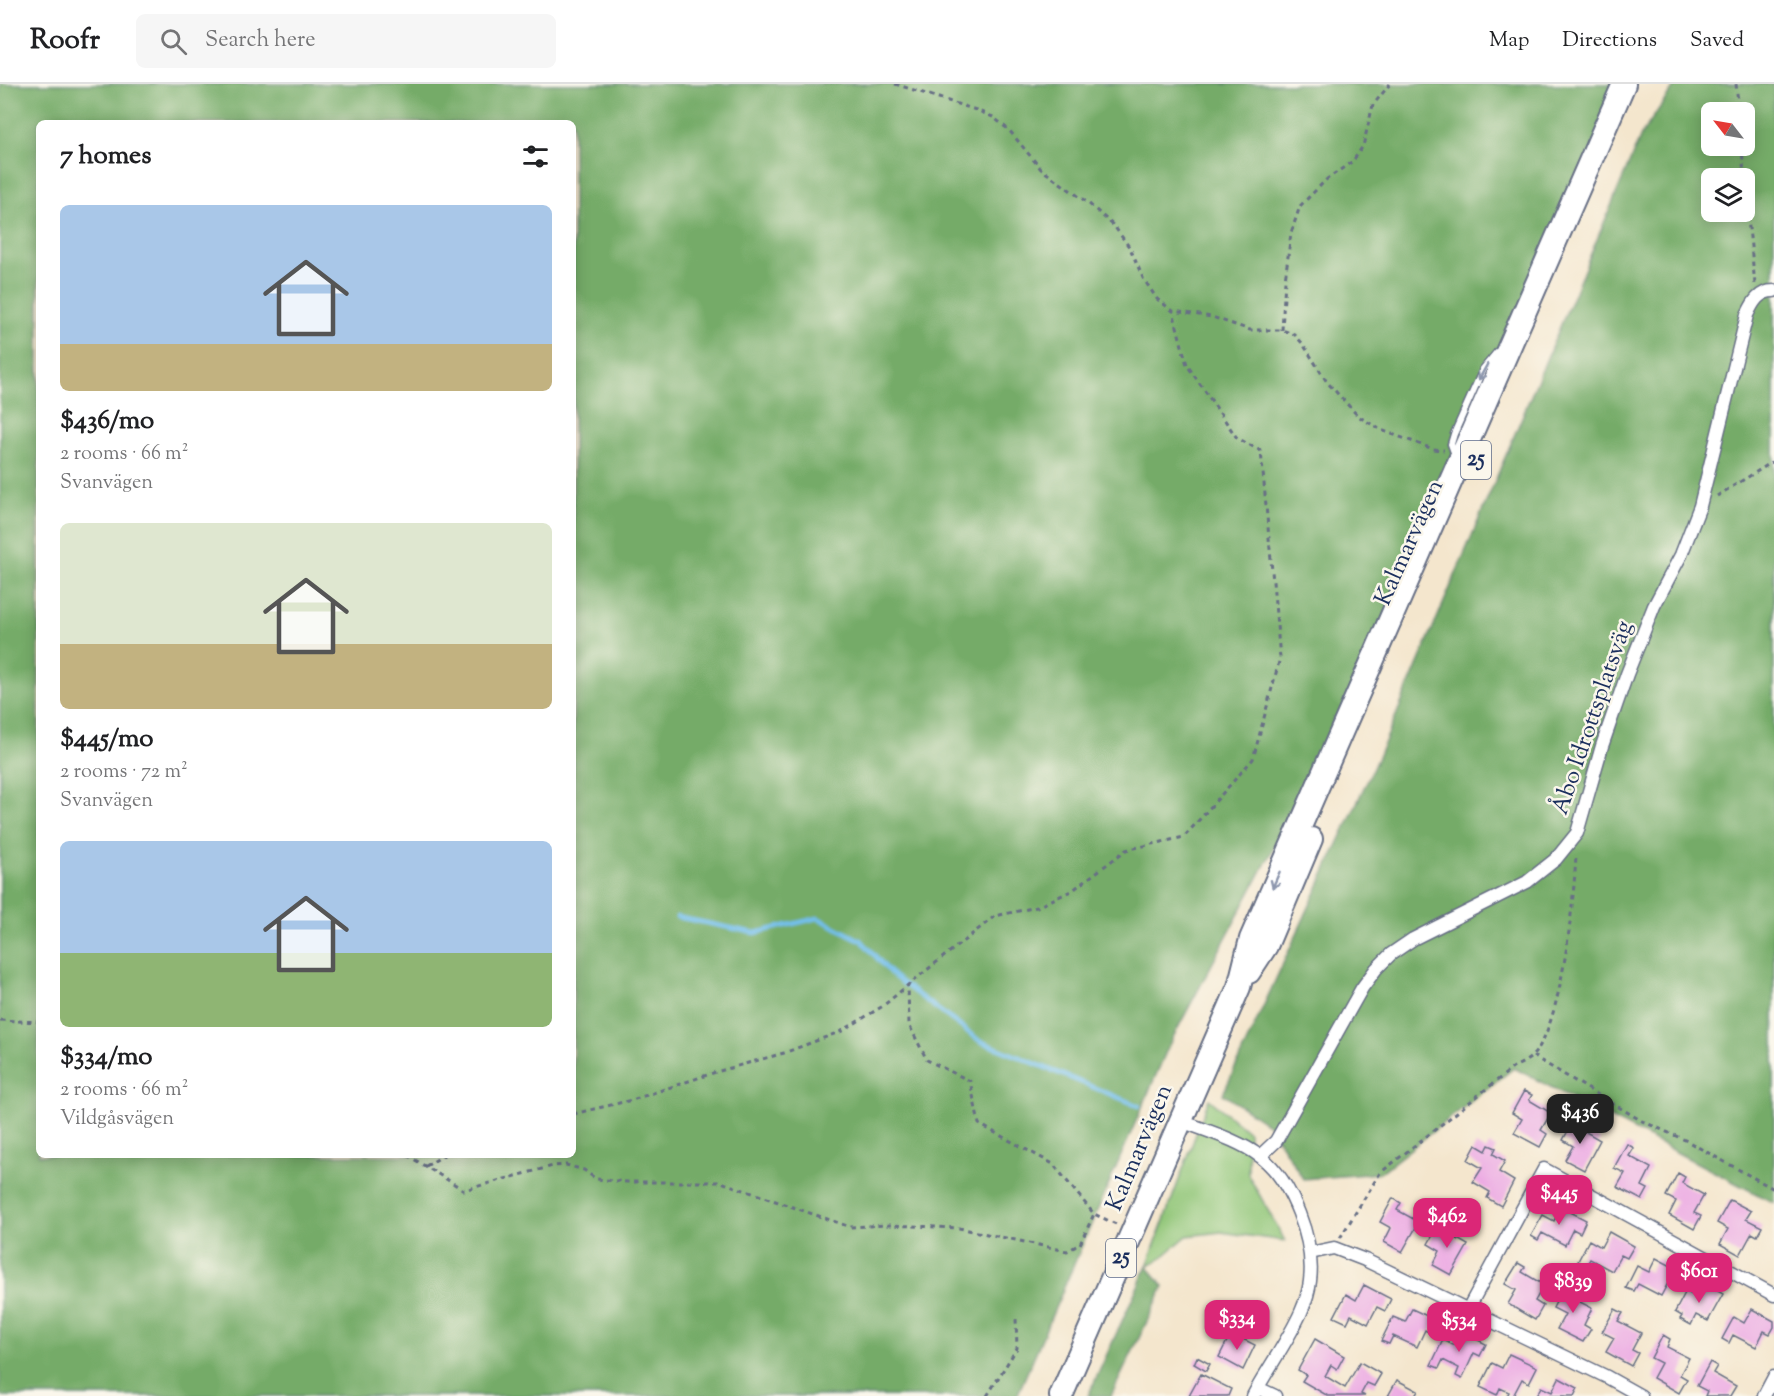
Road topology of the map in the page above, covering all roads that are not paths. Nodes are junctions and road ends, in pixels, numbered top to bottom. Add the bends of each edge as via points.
1 (1624, 84) edge
2 (1640, 84) edge
3 (1774, 291) edge
4 (1239, 987) junction
5 (1181, 1121) junction
6 (1260, 1156) junction
7 (1310, 1253) junction
8 (1774, 1295) edge
9 (1468, 1309) junction
10 (1774, 1377) edge
11 (1256, 1392) edge
12 (1061, 1396) edge
13 (1275, 1396) edge
14 (1641, 1396) edge
15 (1764, 1396) edge

1 -> 4 highway, Kalmarvägen / 25 via 1518,326 1456,454 1251,939
2 - 4 highway, Kalmarvägen / 25 via 1266,946
3 - 6 street, Åbo Idrottsplatsväg via 1765,291 1753,301 1747,315 1700,506 1627,674 1577,832 1556,859 1527,882 1413,939 1376,969 1362,987 1276,1142
4 - 5 highway, Kalmarvägen / 25
5 - 6 street
5 - 12 highway, Kalmarvägen / 25
6 - 7 street via 1289,1192 1303,1223
7 - 9 street via 1334,1248
7 - 11 street via 1311,1282 1301,1312
8 - 9 street via 1544,1169
9 - 14 street
10 - 15 street
11 - 13 street

